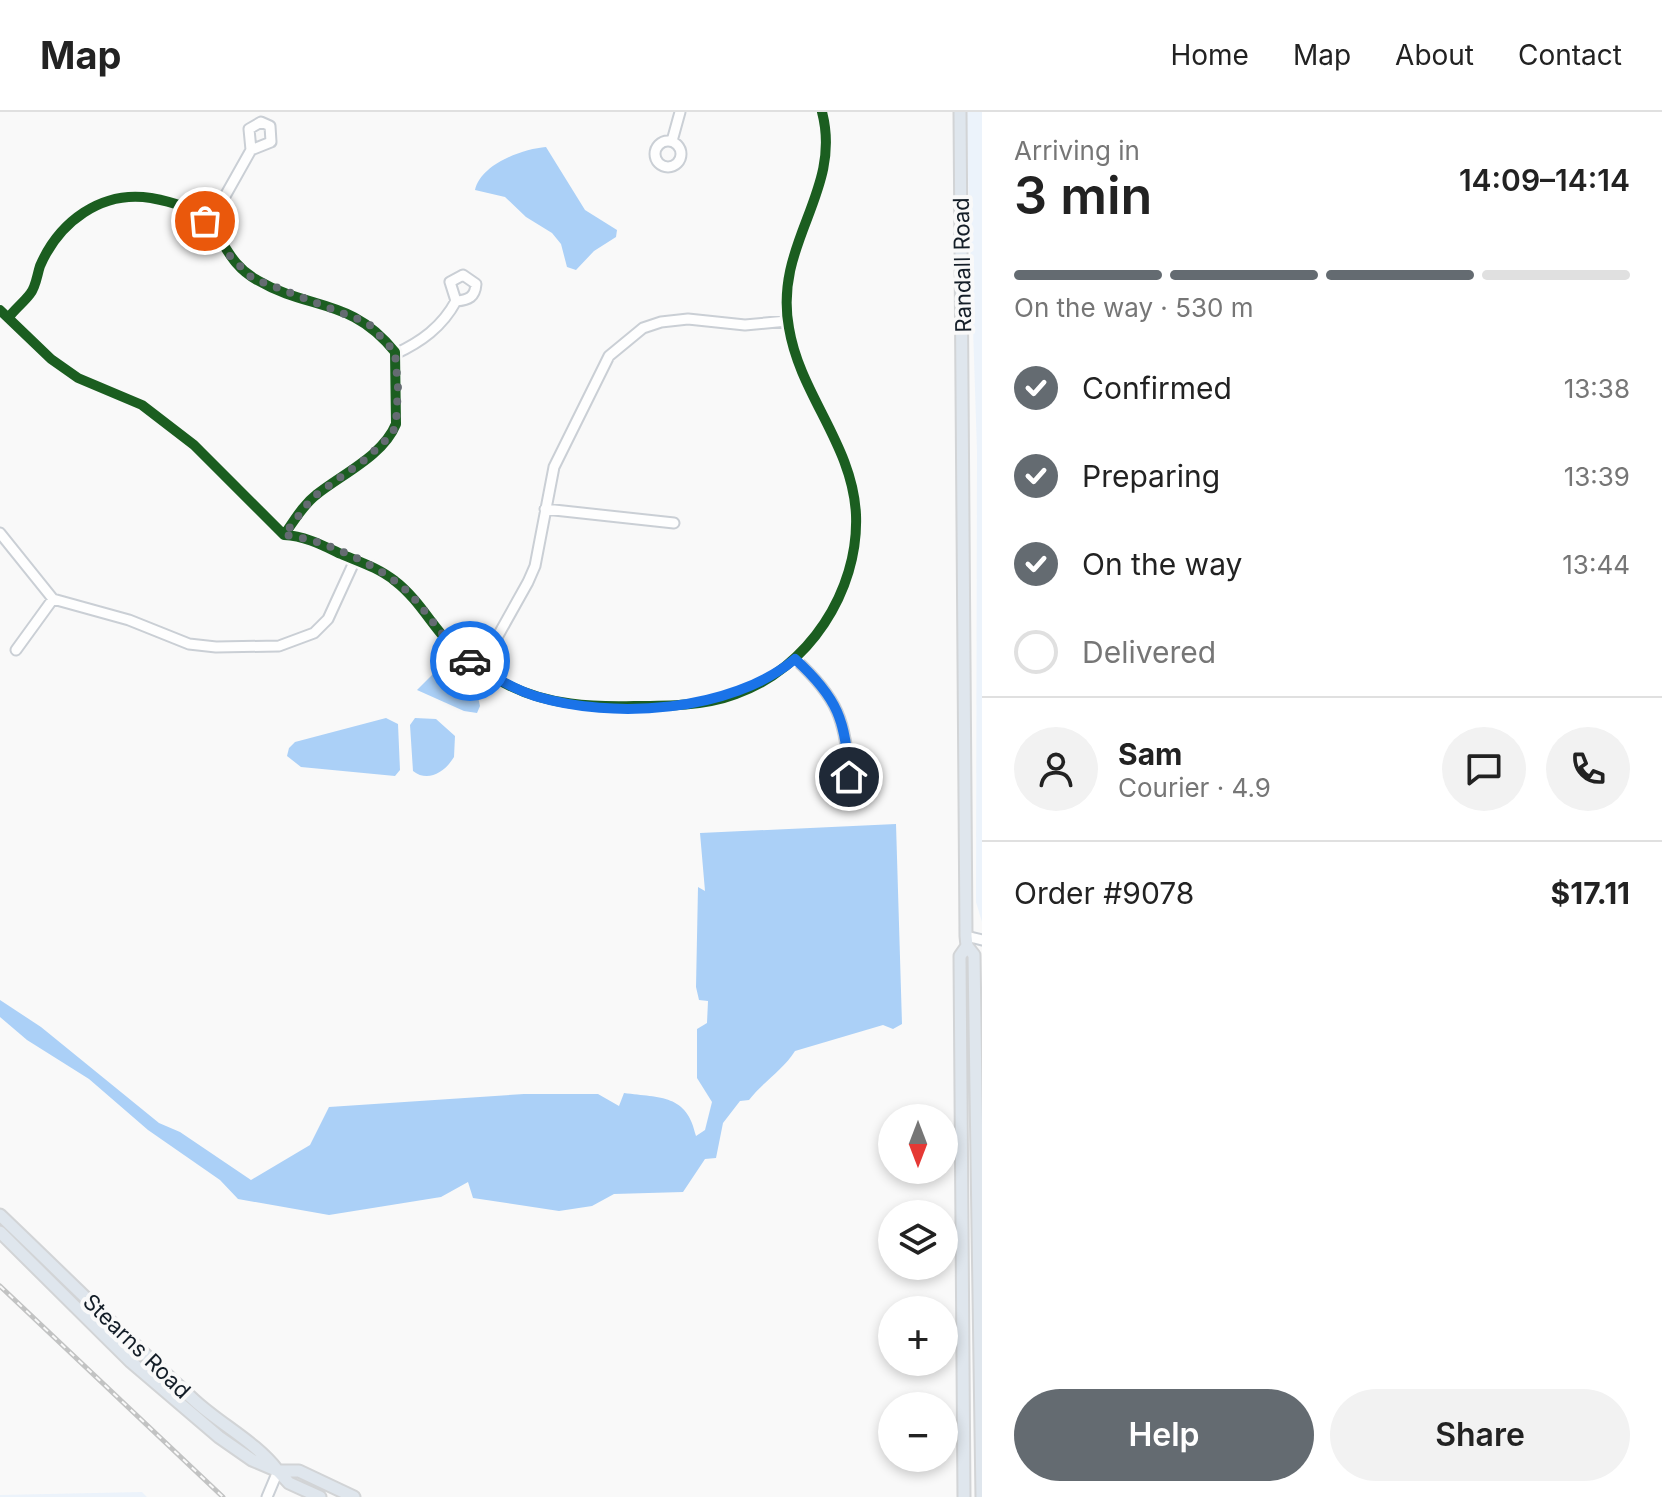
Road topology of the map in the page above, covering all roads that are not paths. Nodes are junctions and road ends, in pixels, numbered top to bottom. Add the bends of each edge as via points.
1 (680, 112) edge
2 (822, 112) edge
3 (960, 112) edge
4 (672, 141) dead end
5 (251, 150) dead end
6 (205, 221) junction
7 (456, 301) dead end
8 (4, 314) edge
9 (787, 321) junction
10 (395, 354) junction
11 (545, 509) junction
12 (674, 523) dead end
13 (0, 533) edge
14 (284, 535) junction
15 (355, 560) junction
16 (53, 599) junction
17 (16, 650) dead end
18 (795, 659) junction
19 (480, 668) junction
20 (849, 777) dead end
21 (982, 932) edge
22 (982, 940) edge
23 (966, 941) junction
24 (0, 1215) edge
25 (0, 1232) edge
26 (278, 1471) junction
27 (267, 1497) edge
28 (320, 1497) edge
29 (354, 1497) edge
30 (964, 1497) edge
31 (982, 1497) edge

1 - 4 street
2 - 9 street via 829,151 790,260
3 - 23 main road, Randall Road
5 - 6 street
6 - 8 street via 185,206 141,197 85,210 61,231 32,292
6 - 10 street via 252,278 368,323
7 - 10 street via 429,335
8 - 14 street via 78,378 142,405 194,445
9 - 11 street via 740,325 674,319 628,338 600,371 569,433 554,467
9 - 18 street via 801,369 849,470 856,515 853,556 836,605
10 - 14 street via 392,434 312,498
11 - 12 street
11 - 19 street via 528,582
13 - 16 street
14 - 15 street via 301,536
15 - 16 street via 328,619 307,637 279,646 189,644
15 - 19 street via 395,581 459,653
16 - 17 street
18 - 19 street via 738,694 658,706 563,703 514,688
18 - 20 street via 825,688 839,713 847,736
21 - 23 street
22 - 23 street
23 - 30 main road, Randall Road via 960,956
23 - 31 main road, Randall Road via 974,955
24 - 26 main road, Stearns Road via 163,1372 211,1416 267,1456
25 - 26 main road, Stearns Road via 154,1382 241,1453
26 - 27 street
26 - 28 main road, Stearns Road via 289,1483
26 - 29 main road, Stearns Road via 299,1471

